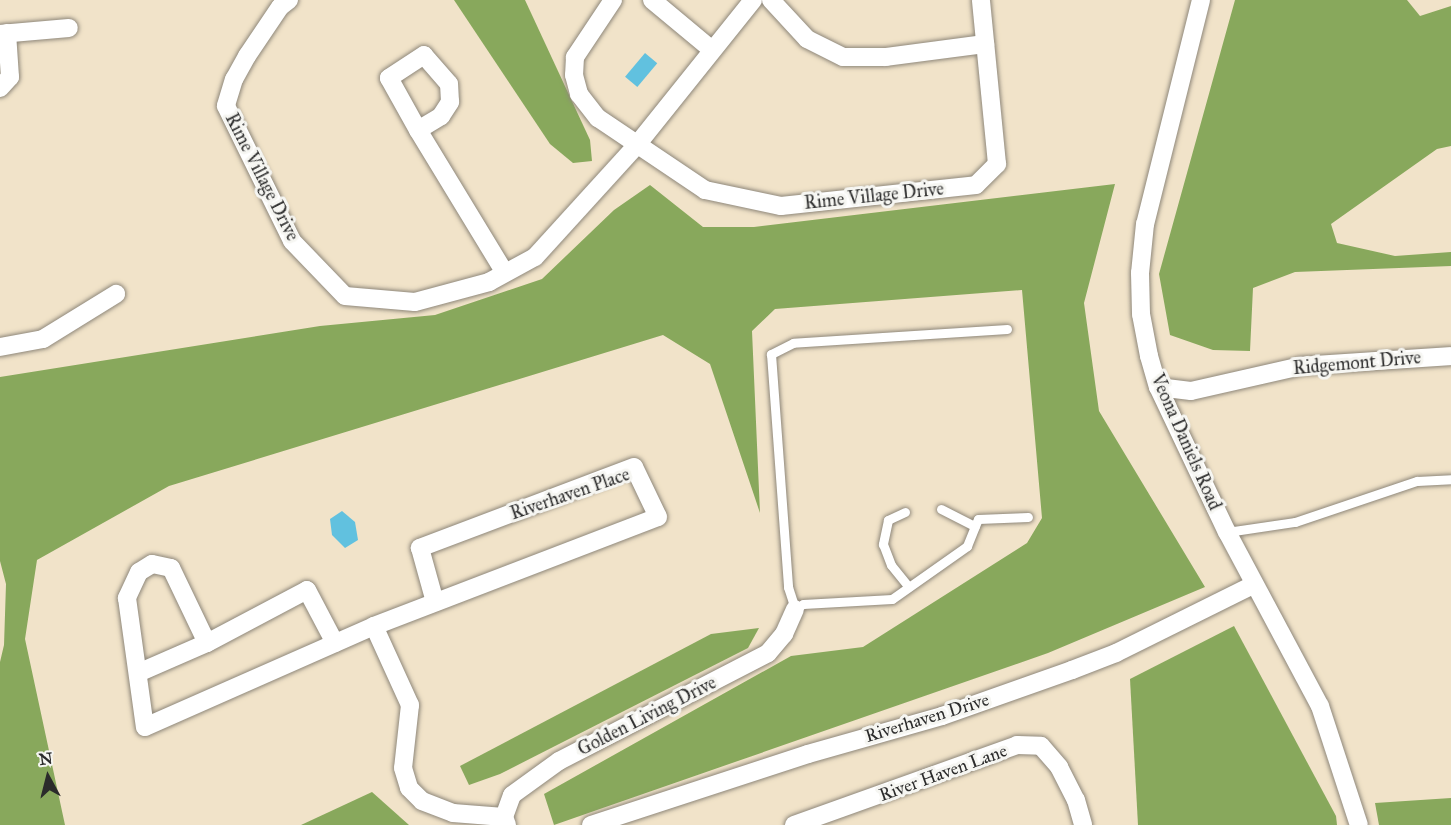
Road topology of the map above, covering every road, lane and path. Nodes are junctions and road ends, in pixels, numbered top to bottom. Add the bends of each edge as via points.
1 (289, 0) edge
2 (614, 0) edge
3 (652, 0) edge
4 (753, 0) edge
5 (771, 0) edge
6 (981, 0) edge
7 (1201, 0) edge
8 (69, 28) dead end
9 (3, 34) edge
10 (985, 44) junction
11 (712, 51) junction
12 (0, 88) edge
13 (418, 130) dead end
14 (636, 146) junction
15 (505, 273) junction
16 (116, 294) dead end
17 (1007, 329) dead end
18 (0, 347) edge
19 (1451, 356) edge
20 (1158, 387) junction
21 (1451, 479) edge
22 (941, 509) dead end
23 (905, 512) dead end
24 (1028, 517) dead end
25 (975, 526) junction
26 (1227, 532) junction
27 (1253, 585) junction
28 (909, 587) junction
29 (435, 602) junction
30 (795, 609) junction
31 (374, 626) junction
32 (207, 642) junction
33 (335, 643) junction
34 (138, 673) junction
35 (506, 821) edge
36 (591, 825) edge
37 (794, 825) edge
38 (1083, 825) edge
39 (1359, 825) edge

1 - 15 street, Rime Village Drive via 280,7 234,79 226,106 292,241 345,296 415,302 489,282
2 - 14 street, Rime Village Drive via 582,43 575,57 574,75 579,94 598,118
3 - 11 street
4 - 11 street, Rime Village Drive
5 - 10 street via 807,39 843,57 886,57
6 - 10 street, Rime Village Drive
7 - 20 street, Veona Daniels Road via 1145,224 1141,314
8 - 9 street
9 - 12 street via 10,77
10 - 14 street, Rime Village Drive via 997,164 976,185 781,206 705,190
11 - 14 street, Rime Village Drive
13 - 15 street
14 - 15 street, Rime Village Drive via 535,257
16 - 18 street via 43,339
17 - 30 lane via 793,343 771,354 788,587
19 - 20 street, Ridgemont Drive via 1301,366 1191,391
20 - 26 street, Veona Daniels Road
21 - 26 lane via 1417,481 1295,522
22 - 25 lane
23 - 28 lane via 888,520 883,544 891,566
24 - 25 lane via 978,519
25 - 28 lane via 967,546
26 - 27 street, Veona Daniels Road
27 - 36 street, Riverhaven Drive via 1116,653 1072,670 942,716 808,754
27 - 39 street, Veona Daniels Road via 1320,706
28 - 30 lane via 892,599 803,604
29 - 29 street, Riverhaven Place via 658,517 634,467 420,548
29 - 31 street, Riverhaven Place
30 - 35 street, Golden Living Drive via 784,633 768,653 559,761 512,795
31 - 33 street, Riverhaven Place
31 - 35 street via 410,705 403,768 410,788 422,801 453,813
32 - 33 street via 307,590
32 - 34 street
32 - 34 street, Riverhaven Place via 171,568 152,564 132,580 127,597
33 - 34 street, Riverhaven Place via 145,727
37 - 38 street, River Haven Lane via 1017,745 1041,746 1059,767 1076,800

